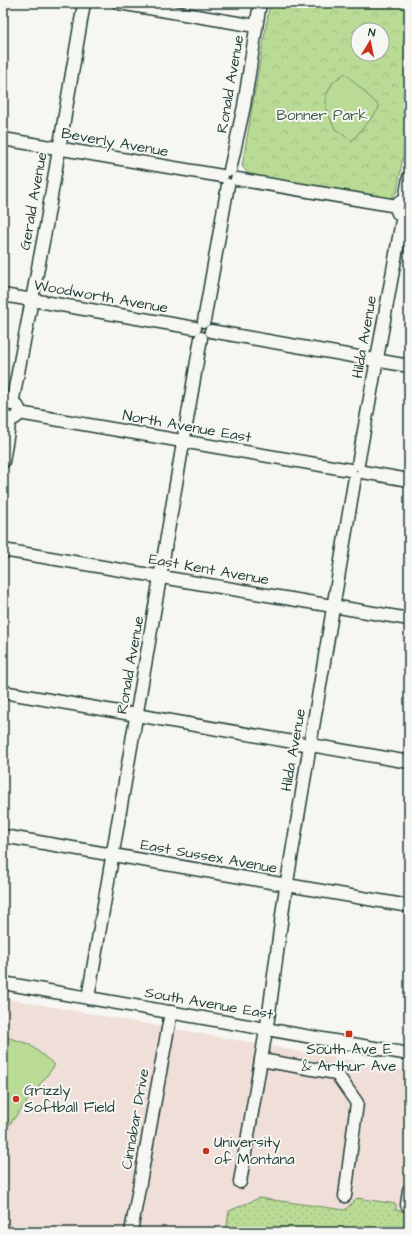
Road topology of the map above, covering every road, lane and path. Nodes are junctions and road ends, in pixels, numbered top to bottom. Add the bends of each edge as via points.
1 (84, 3) edge
2 (119, 3) edge
3 (260, 3) edge
4 (256, 26) junction
5 (3, 138) edge
6 (59, 148) junction
7 (409, 177) edge
8 (229, 178) junction
9 (404, 207) edge
10 (3, 295) edge
11 (31, 300) junction
12 (203, 329) junction
13 (377, 361) junction
14 (409, 366) edge
15 (9, 411) edge
16 (184, 442) junction
17 (3, 462) edge
18 (357, 471) junction
19 (409, 480) edge
20 (3, 550) edge
21 (161, 577) junction
22 (334, 606) junction
23 (409, 619) edge
24 (3, 692) edge
25 (137, 714) junction
26 (310, 745) junction
27 (409, 762) edge
28 (3, 836) edge
29 (113, 856) junction
30 (286, 885) junction
31 (409, 906) edge
32 (3, 983) edge
33 (88, 998) junction
34 (171, 1012) junction
35 (266, 1029) junction
36 (409, 1054) edge
37 (261, 1060) junction
38 (240, 1182) dead end
39 (409, 1190) edge
40 (345, 1196) dead end
41 (408, 1205) edge
42 (131, 1232) edge

1 - 6 street, Gerald Avenue
2 - 4 street
3 - 4 street, Ronald Avenue
4 - 8 street, Ronald Avenue via 244,106
5 - 6 street, Beverly Avenue
6 - 8 street, Beverly Avenue
6 - 11 street, Gerald Avenue
7 - 9 street, Hilda Avenue
8 - 9 street, Beverly Avenue
8 - 12 street, Ronald Avenue
9 - 13 street, Hilda Avenue
10 - 11 street, Woodworth Avenue
11 - 12 street, Woodworth Avenue
11 - 15 street, Gerald Avenue
12 - 13 street, Woodworth Avenue
12 - 16 street, Ronald Avenue
13 - 14 street, Woodworth Avenue
13 - 18 street, Hilda Avenue
15 - 16 street, North Avenue East
15 - 17 street, Gerald Avenue
16 - 18 street, North Avenue East
16 - 21 street, Ronald Avenue
18 - 19 street, North Avenue East
18 - 22 street, Hilda Avenue
20 - 21 street, East Kent Avenue
21 - 22 street, East Kent Avenue
21 - 25 street, Ronald Avenue
22 - 23 street, East Kent Avenue
22 - 26 street, Hilda Avenue
24 - 25 street
25 - 26 street
25 - 29 street, Ronald Avenue
26 - 27 street
26 - 30 street, Hilda Avenue
28 - 29 street, East Sussex Avenue
29 - 30 street, East Sussex Avenue
29 - 33 street, Ronald Avenue
30 - 31 street, East Sussex Avenue
30 - 35 street, Hilda Avenue
32 - 33 street, South Avenue East
33 - 34 street, South Avenue East
34 - 35 street, South Avenue East
34 - 42 street, Cinnabar Drive
35 - 36 street, South Avenue East
35 - 37 street, Hilda Avenue
37 - 38 street, Hilda Avenue
37 - 40 street via 336,1073 357,1103
39 - 41 street

